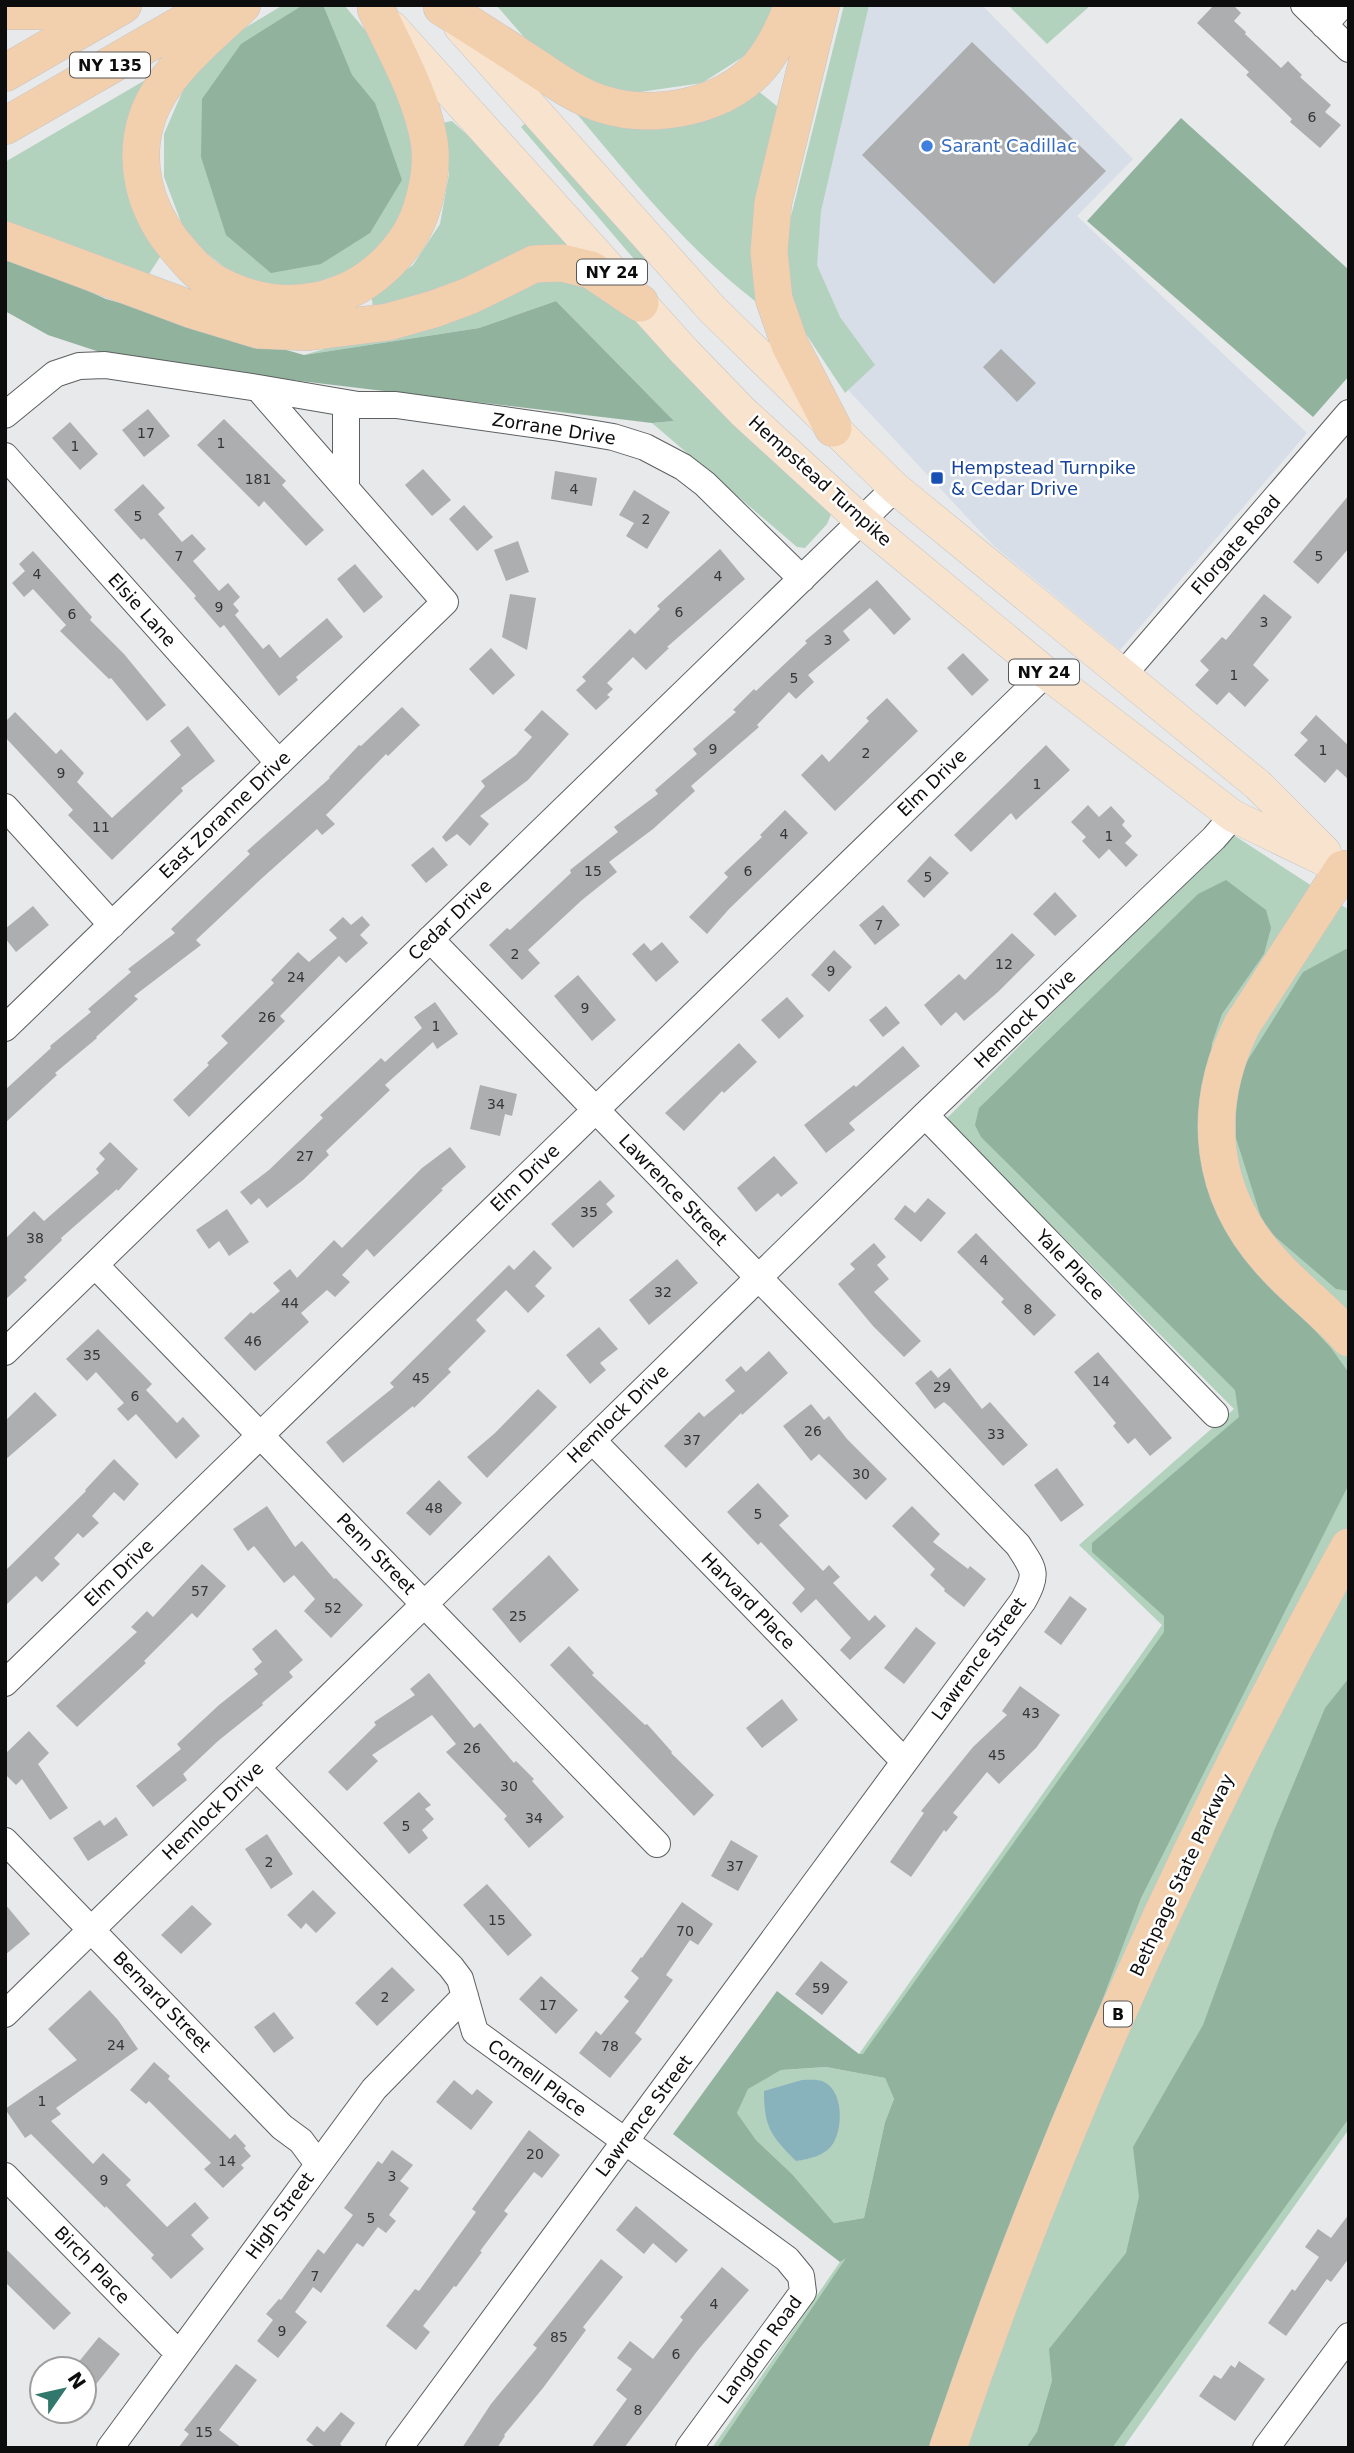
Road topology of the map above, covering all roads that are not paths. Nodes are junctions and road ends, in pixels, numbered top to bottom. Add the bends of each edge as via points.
1 (64, 5) edge
2 (123, 5) edge
3 (215, 5) edge
4 (242, 5) edge
5 (793, 5) edge
6 (821, 5) edge
7 (1304, 5) edge
8 (441, 6) edge
9 (374, 7) edge
10 (5, 12) edge
11 (1333, 15) edge
12 (1349, 49) edge
13 (5, 73) edge
14 (5, 125) edge
15 (5, 240) edge
16 (640, 303) junction
17 (258, 388) junction
18 (346, 403) junction
19 (1349, 413) edge
20 (5, 415) edge
21 (833, 428) junction
22 (5, 456) edge
23 (346, 488) junction
24 (895, 488) junction
25 (862, 521) junction
26 (802, 579) junction
27 (1046, 673) junction
28 (1122, 676) junction
29 (1210, 747) junction
30 (279, 763) junction
31 (5, 807) edge
32 (1233, 816) junction
33 (1347, 868) edge
34 (112, 925) junction
35 (430, 939) junction
36 (5, 1028) edge
37 (595, 1110) junction
38 (925, 1115) junction
39 (95, 1265) junction
40 (1275, 1267) junction
41 (758, 1278) junction
42 (1349, 1308) edge
43 (1349, 1338) edge
44 (5, 1352) edge
45 (1215, 1414) dead end
46 (260, 1436) junction
47 (592, 1440) junction
48 (1349, 1524) edge
49 (1349, 1547) edge
50 (1349, 1562) edge
51 (1322, 1596) junction
52 (425, 1604) junction
53 (5, 1683) edge
54 (904, 1761) junction
55 (257, 1768) junction
56 (5, 1841) edge
57 (657, 1844) dead end
58 (92, 1930) junction
59 (465, 1996) junction
60 (5, 2014) edge
61 (624, 2141) junction
62 (318, 2164) junction
63 (5, 2176) edge
64 (778, 2253) joint
65 (1349, 2336) edge
66 (179, 2354) junction
67 (110, 2448) edge
68 (399, 2448) edge
69 (689, 2448) edge
70 (948, 2448) edge
71 (1266, 2448) edge

1 - 10 highway via 44,11
2 - 13 highway, NY 135
3 - 14 highway, NY 135
4 - 9 highway via 193,50 148,116 140,153 146,198 162,229 211,281 249,299 289,304 321,301 353,289 391,262 415,229 427,187 429,144 418,96
5 - 8 highway via 770,54 757,69 721,95 697,105 656,111 619,108 571,90
6 - 21 highway via 773,203 769,252 774,299 790,345
7 - 11 street
8 - 21 main road, NY 24 via 712,309
9 - 16 main road, Hempstead Turnpike / NY 24
11 - 12 street
15 - 16 highway via 259,330 308,332 388,322 457,300 534,264 562,263 591,270
16 - 25 main road, Hempstead Turnpike / NY 24 via 743,412
17 - 18 street, Zorrane Drive
17 - 20 street, Zorrane Drive via 105,365 79,366 50,378
17 - 23 street
18 - 23 street
18 - 26 street, Zorrane Drive via 396,405 560,428 645,447 705,484
19 - 28 street, Florgate Road
21 - 24 main road, NY 24
22 - 30 street, Elsie Lane
23 - 30 street, East Zoranne Drive via 445,602
24 - 25 street, Cedar Drive
24 - 28 main road, NY 24
25 - 26 street, Cedar Drive
25 - 27 main road, Hempstead Turnpike / NY 24
26 - 35 street, Cedar Drive
27 - 29 main road via 1062,665 1080,667
27 - 32 main road, Hempstead Turnpike / NY 24
27 - 37 street, Elm Drive
28 - 29 main road, NY 24
29 - 33 main road, NY 24
30 - 34 street, East Zoranne Drive
31 - 34 street
32 - 33 main road, Hempstead Turnpike / NY 24
32 - 38 street, Hemlock Drive
33 - 40 highway via 1242,1025 1229,1052 1217,1100 1217,1145 1227,1187 1243,1224
34 - 36 street, East Zoranne Drive
35 - 37 street, Lawrence Street
35 - 39 street, Cedar Drive
37 - 41 street, Lawrence Street
37 - 46 street, Elm Drive
38 - 41 street, Hemlock Drive
38 - 45 street, Yale Place
39 - 44 street, Cedar Drive
39 - 46 street, Penn Street
40 - 42 highway
40 - 43 highway
41 - 47 street, Hemlock Drive
41 - 54 street, Lawrence Street via 1018,1545 1032,1567 1033,1582 1023,1601
46 - 52 street, Penn Street
46 - 53 street, Elm Drive
47 - 52 street, Hemlock Drive
47 - 54 street, Harvard Place
48 - 51 highway
49 - 51 highway, Bethpage State Parkway / B
50 - 51 highway
51 - 70 highway, Bethpage State Parkway / B via 1136,1971 1014,2266
52 - 55 street, Hemlock Drive
52 - 57 street, Penn Street
54 - 61 street, Lawrence Street
55 - 58 street, Hemlock Drive
55 - 59 street, Cornell Place via 451,1967
56 - 58 street, Bernard Street
58 - 60 street, Hemlock Drive
58 - 62 street, Bernard Street via 282,2127 301,2141
59 - 61 street, Cornell Place via 475,2032
59 - 62 street, High Street via 374,2089
61 - 64 street, Cornell Place
61 - 68 street, Lawrence Street
62 - 66 street, High Street
63 - 66 street, Birch Place
64 - 69 street, Langdon Road via 801,2276 803,2292
65 - 71 street
66 - 67 street, High Street

